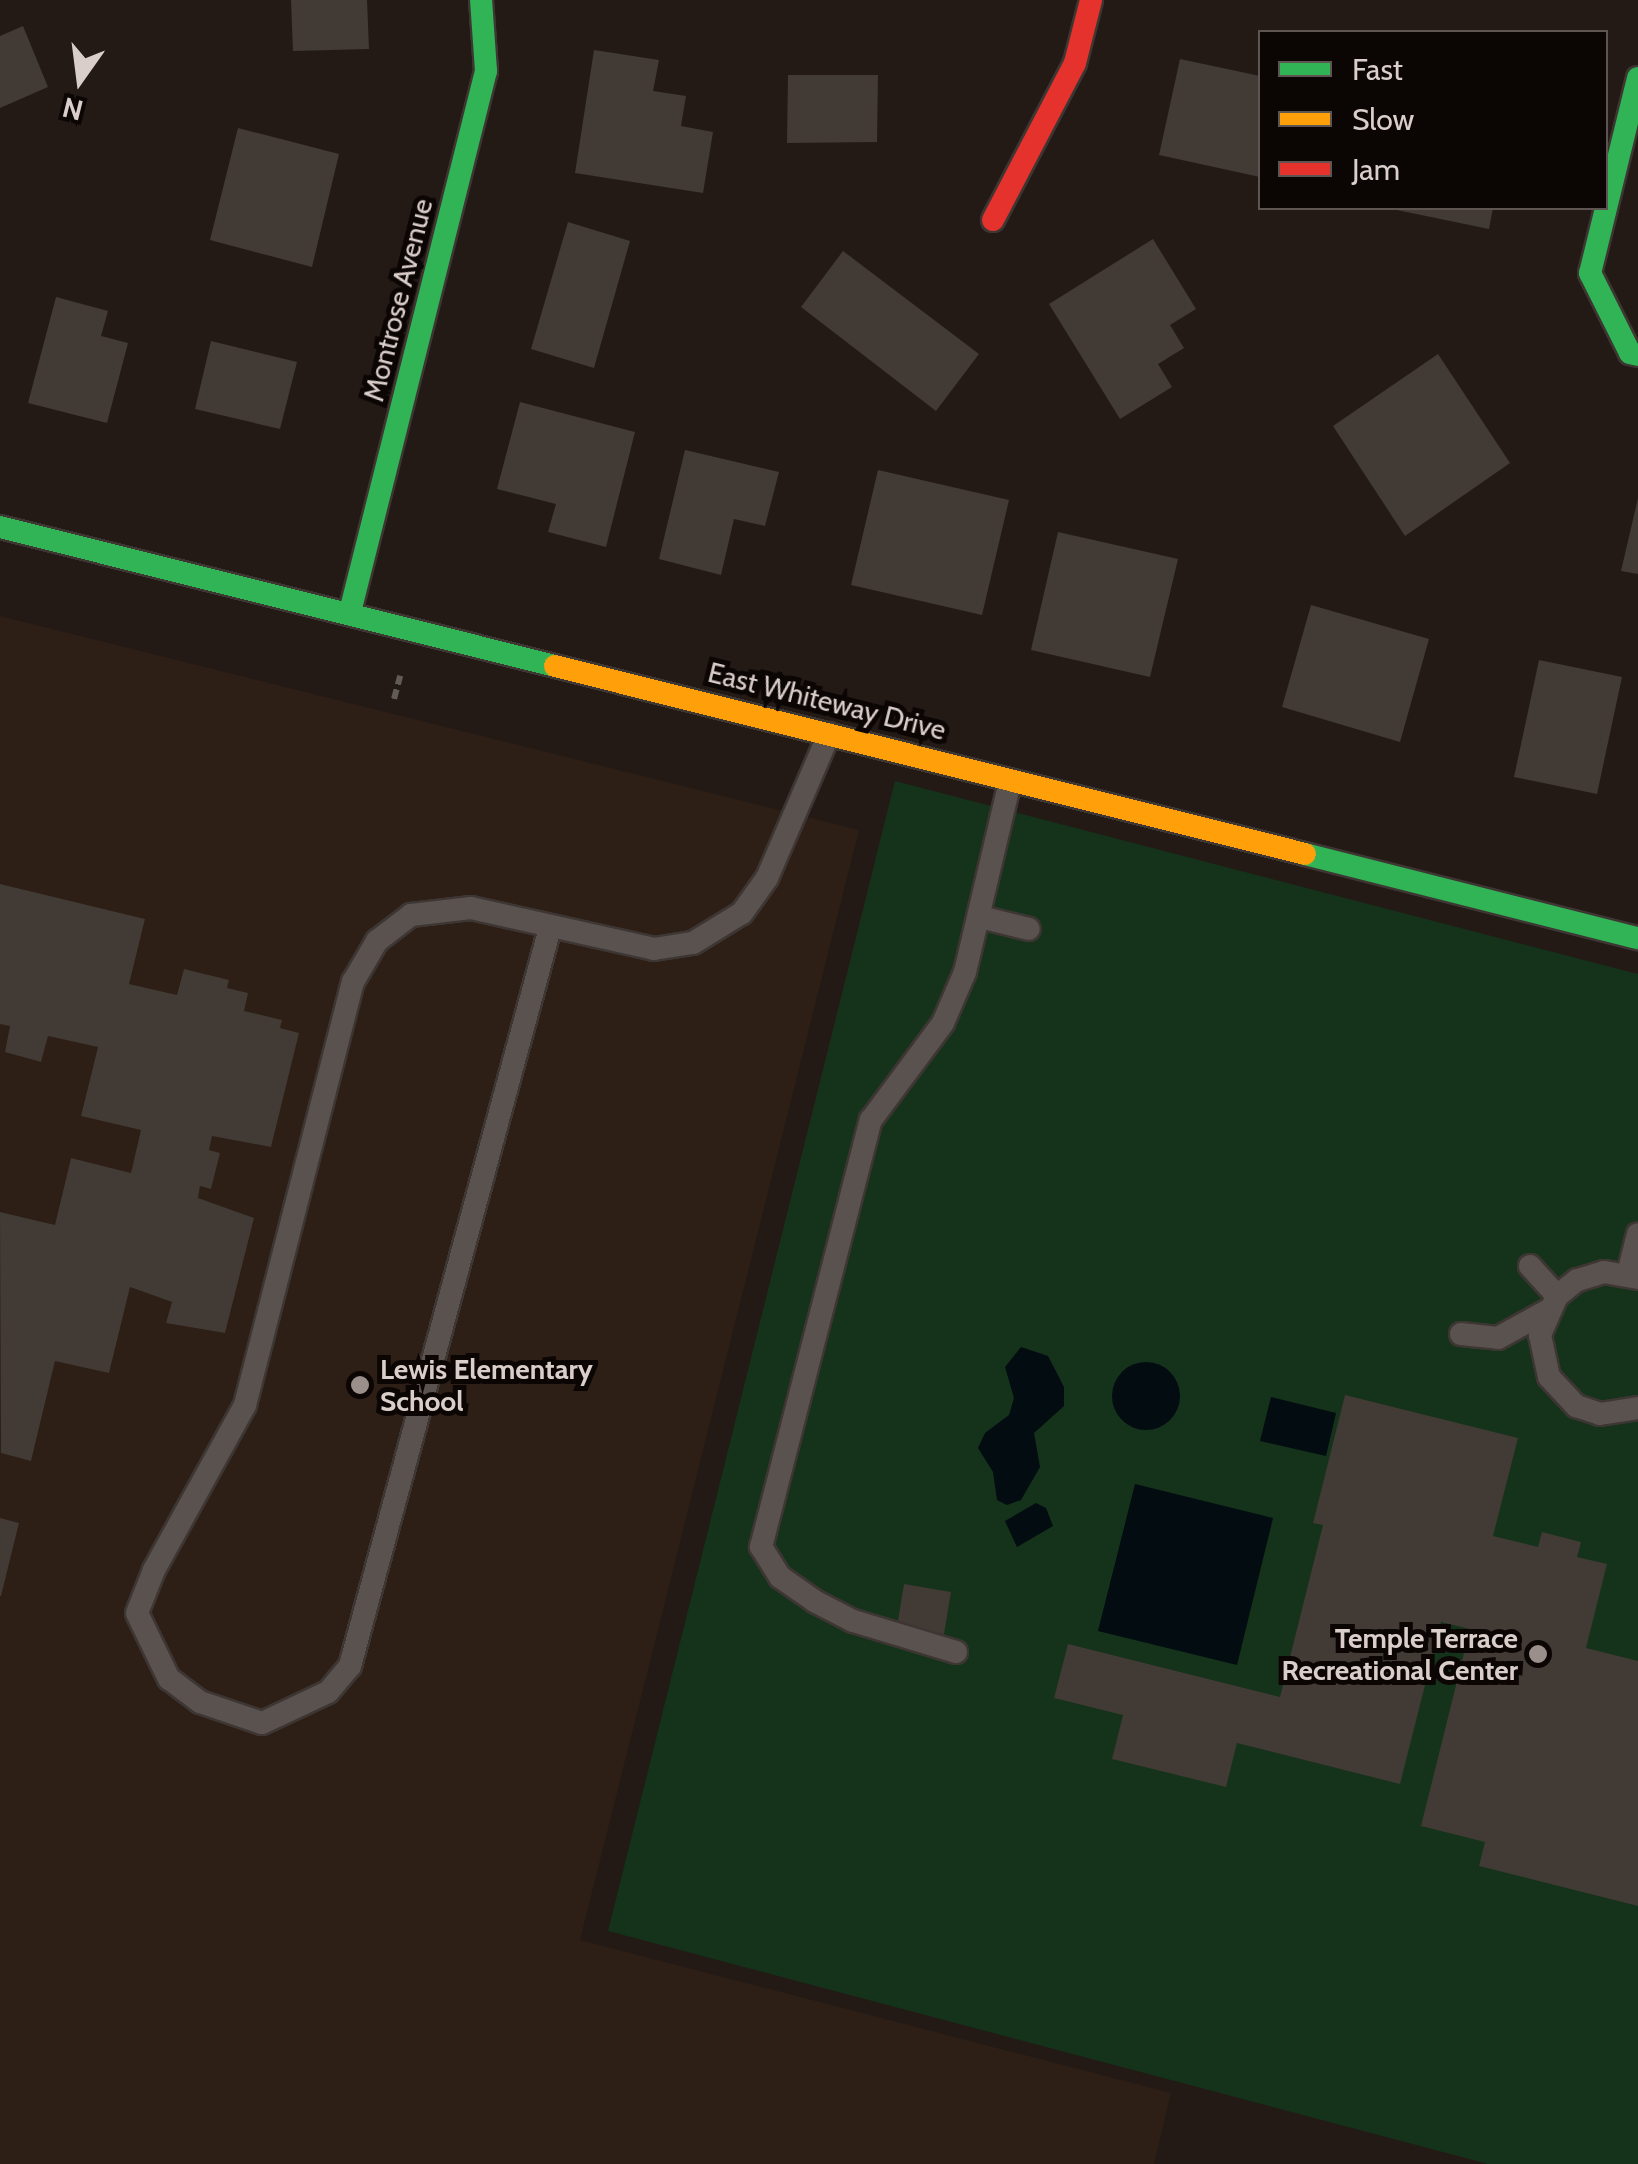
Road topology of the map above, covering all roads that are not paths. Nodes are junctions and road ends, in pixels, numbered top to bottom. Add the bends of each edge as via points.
1 (482, 0) edge
2 (1091, 0) edge
3 (1638, 78) edge
4 (1608, 200) edge
5 (1606, 210) edge
6 (993, 220) dead end
7 (1638, 355) edge
8 (0, 526) edge
9 (350, 612) junction
10 (829, 732) junction
11 (1011, 778) junction
12 (980, 917) junction
13 (550, 928) junction
14 (1029, 929) dead end
15 (1638, 938) edge
16 (1638, 1234) edge
17 (1530, 1266) dead end
18 (1633, 1276) edge
19 (1552, 1304) junction
20 (1461, 1334) dead end
21 (1638, 1408) edge
22 (956, 1652) dead end

1 - 9 street, Montrose Avenue via 486,71
2 - 6 street via 1075,63
3 - 4 street
5 - 7 street via 1590,273 1630,353
8 - 9 street, East Whiteway Drive
9 - 10 street, East Whiteway Drive
10 - 11 street, East Whiteway Drive
10 - 13 lane via 767,878 742,913 692,943 654,949
11 - 12 lane
11 - 15 street, East Whiteway Drive
12 - 14 lane
12 - 22 lane via 942,1023 871,1120 761,1547 780,1577 853,1622
13 - 13 lane via 350,1666 328,1692 262,1723 200,1702 169,1679 137,1613 250,1390 353,982 376,940 411,915 471,908
16 - 18 lane
17 - 19 lane
18 - 19 lane via 1604,1272
19 - 20 lane via 1498,1338
19 - 21 lane via 1540,1354 1557,1390 1600,1414

